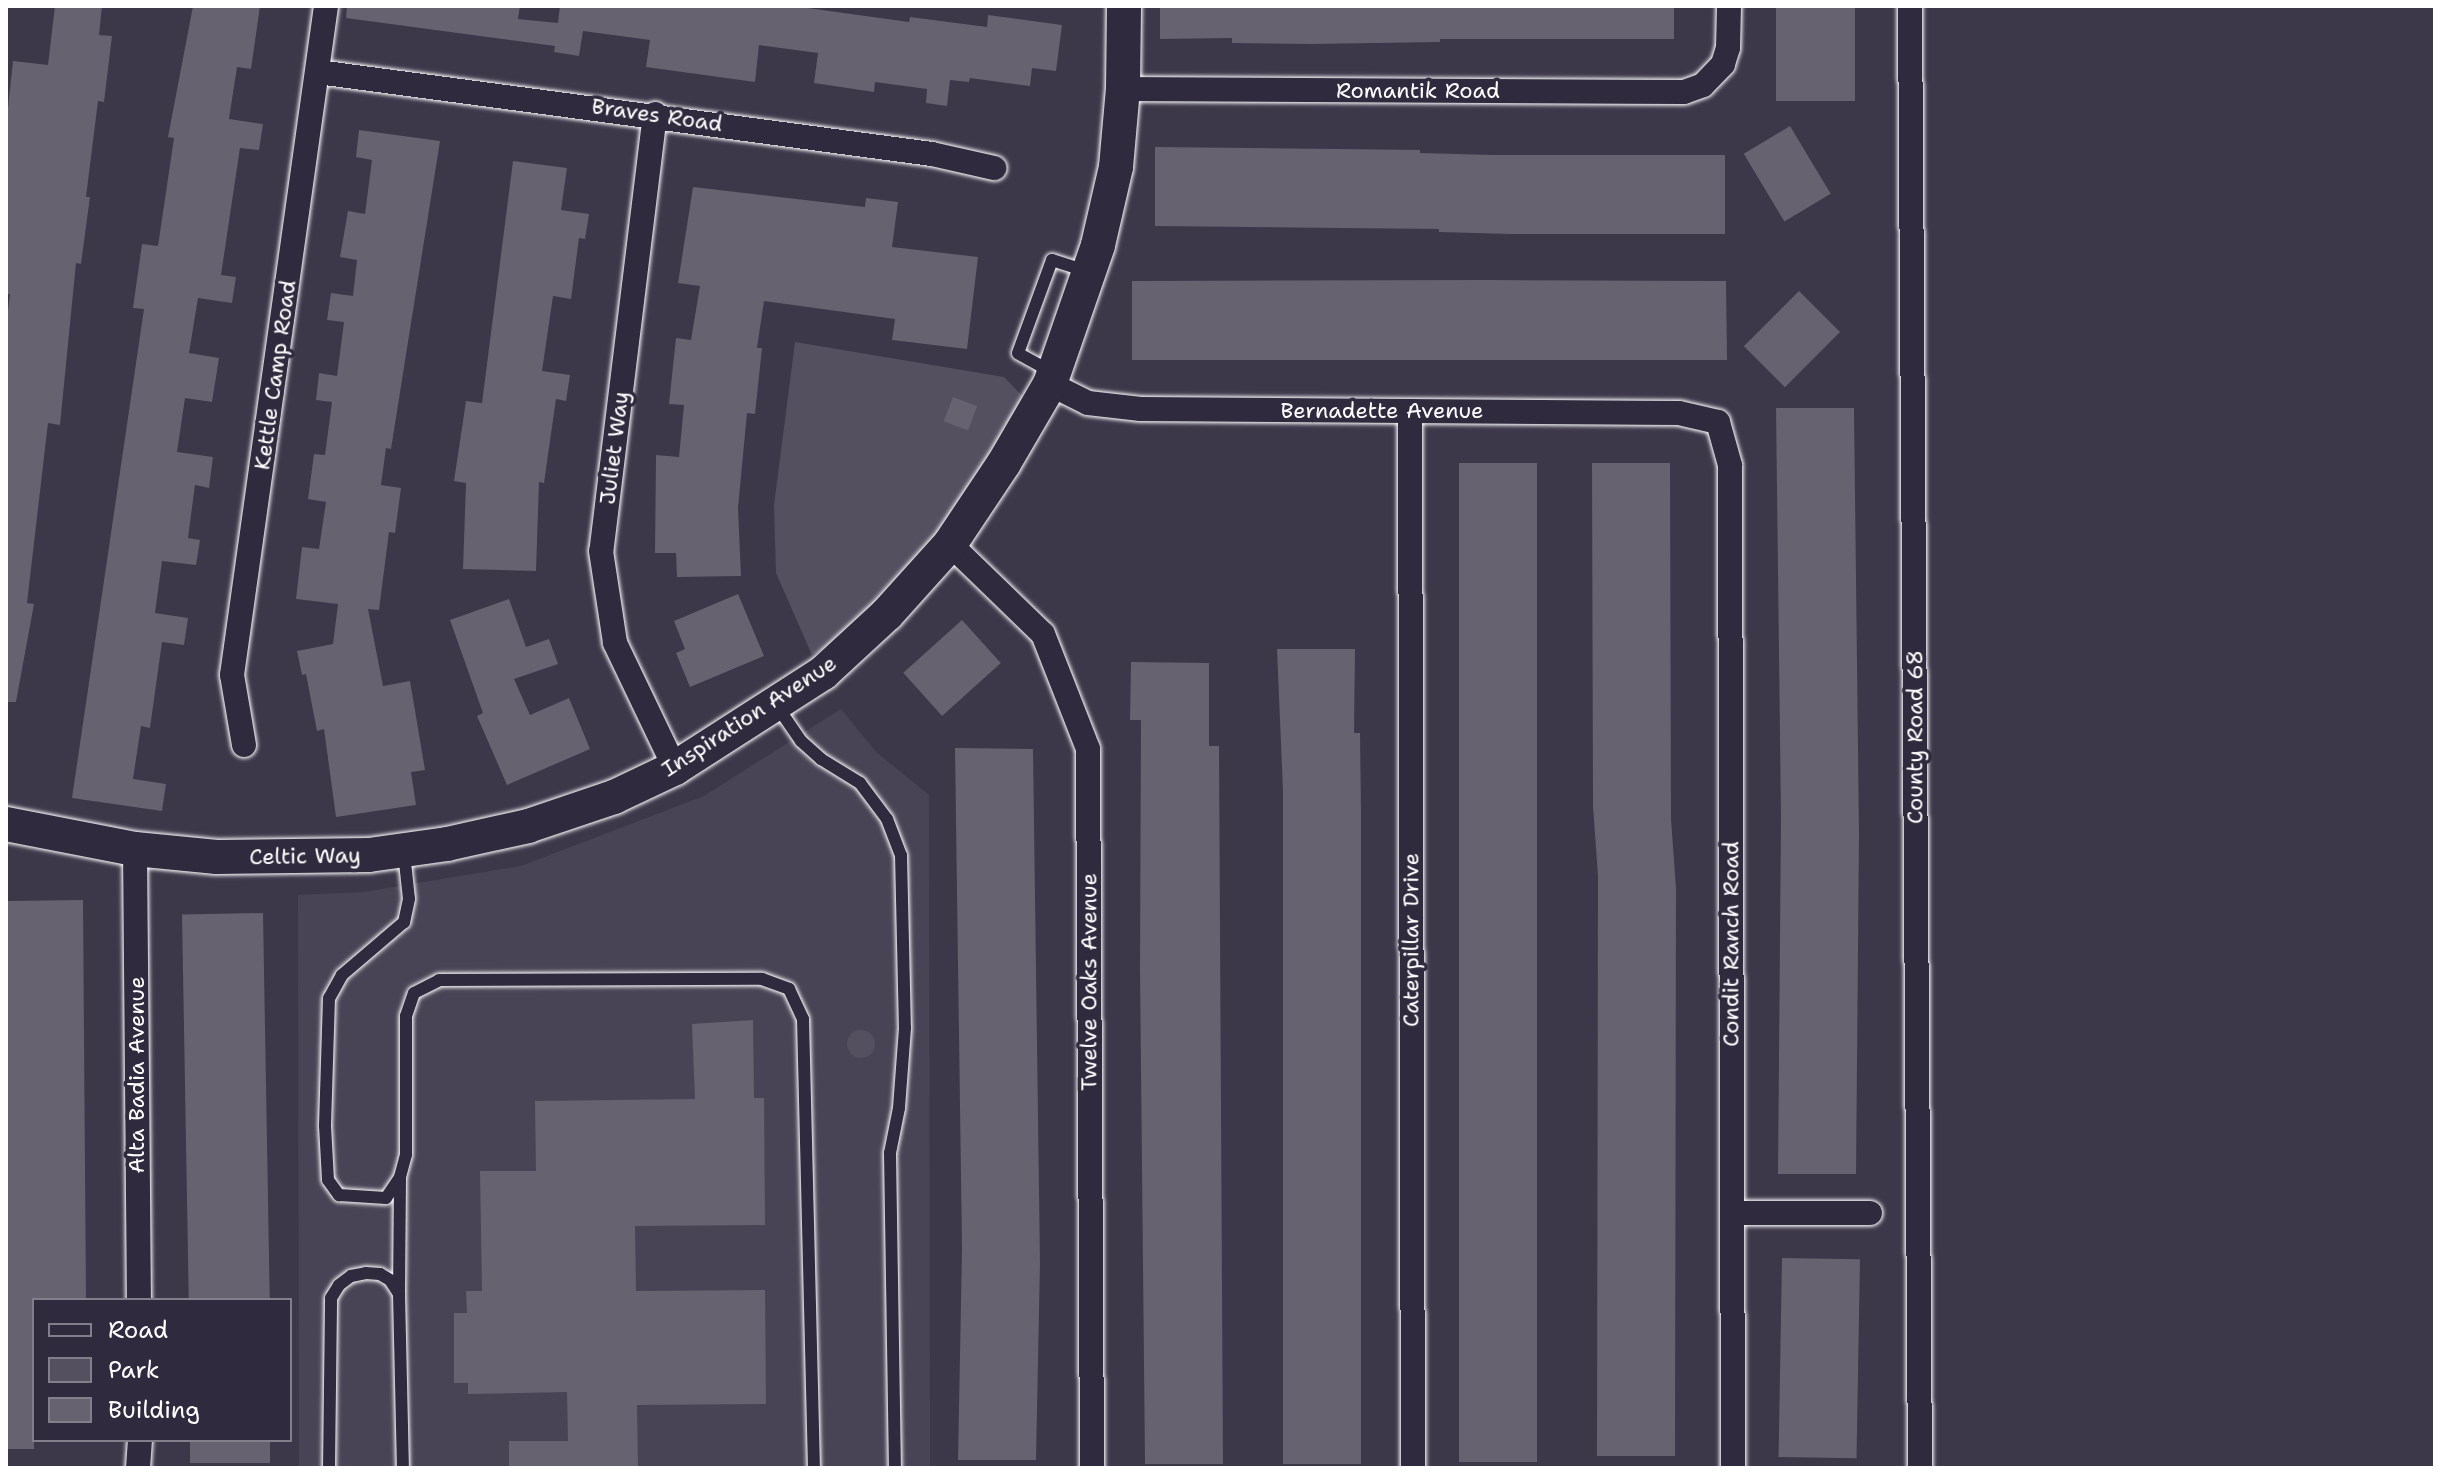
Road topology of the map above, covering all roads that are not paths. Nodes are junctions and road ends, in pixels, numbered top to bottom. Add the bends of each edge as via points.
1 (326, 6) edge
2 (1124, 6) edge
3 (1729, 6) edge
4 (1910, 6) edge
5 (318, 72) junction
6 (1123, 89) junction
7 (655, 114) junction
8 (994, 168) dead end
9 (1050, 384) junction
10 (1410, 411) junction
11 (1718, 422) joint
12 (950, 544) junction
13 (776, 703) junction
14 (244, 745) dead end
15 (675, 768) junction
16 (601, 801) joint
17 (6, 824) edge
18 (135, 849) junction
19 (404, 850) junction
20 (400, 1177) junction
21 (1732, 1213) junction
22 (1870, 1213) dead end
23 (399, 1294) junction
24 (139, 1298) edge
25 (140, 1442) edge
26 (138, 1468) edge
27 (329, 1468) edge
28 (403, 1468) edge
29 (814, 1468) edge
30 (895, 1468) edge
31 (1092, 1468) edge
32 (1413, 1468) edge
33 (1733, 1468) edge
34 (1920, 1468) edge

1 - 5 street, Kettle Camp Road
2 - 6 street, Inspiration Avenue
3 - 6 street, Romantik Road via 1727,54 1710,79 1677,93
4 - 34 street, County Road 68
5 - 7 street, Braves Road
5 - 14 street, Kettle Camp Road via 232,675
6 - 9 street, Inspiration Avenue via 1116,167 1088,273
7 - 8 street, Braves Road via 932,154
7 - 15 street, Juliet Way via 601,551 615,643
9 - 10 street, Bernadette Avenue via 1088,403 1141,409
9 - 12 street, Inspiration Avenue
10 - 11 street, Bernadette Avenue via 1679,413
10 - 32 street, Caterpillar Drive
11 - 21 street, Condit Ranch Road via 1730,465
12 - 13 street, Inspiration Avenue via 887,614 823,673
12 - 31 street, Twelve Oaks Avenue via 1043,634 1088,749
13 - 15 street, Inspiration Avenue
13 - 30 lane via 801,741 860,783 887,819 901,855 905,1028 890,1153
15 - 16 street, Inspiration Avenue
16 - 19 street, Celtic Way via 528,826
17 - 18 street, Celtic Way
18 - 19 street, Celtic Way via 217,857
18 - 24 street, Alta Badia Avenue
19 - 20 lane via 409,899 404,922 342,975 329,998 325,1126 328,1180 339,1195 386,1198
20 - 23 lane
20 - 29 lane via 406,1155 406,1016 414,993 439,980 762,979 789,989 803,1019
21 - 22 street
21 - 33 street, Condit Ranch Road
23 - 27 lane via 390,1280 366,1273 351,1276 331,1298
23 - 28 lane
25 - 26 street

